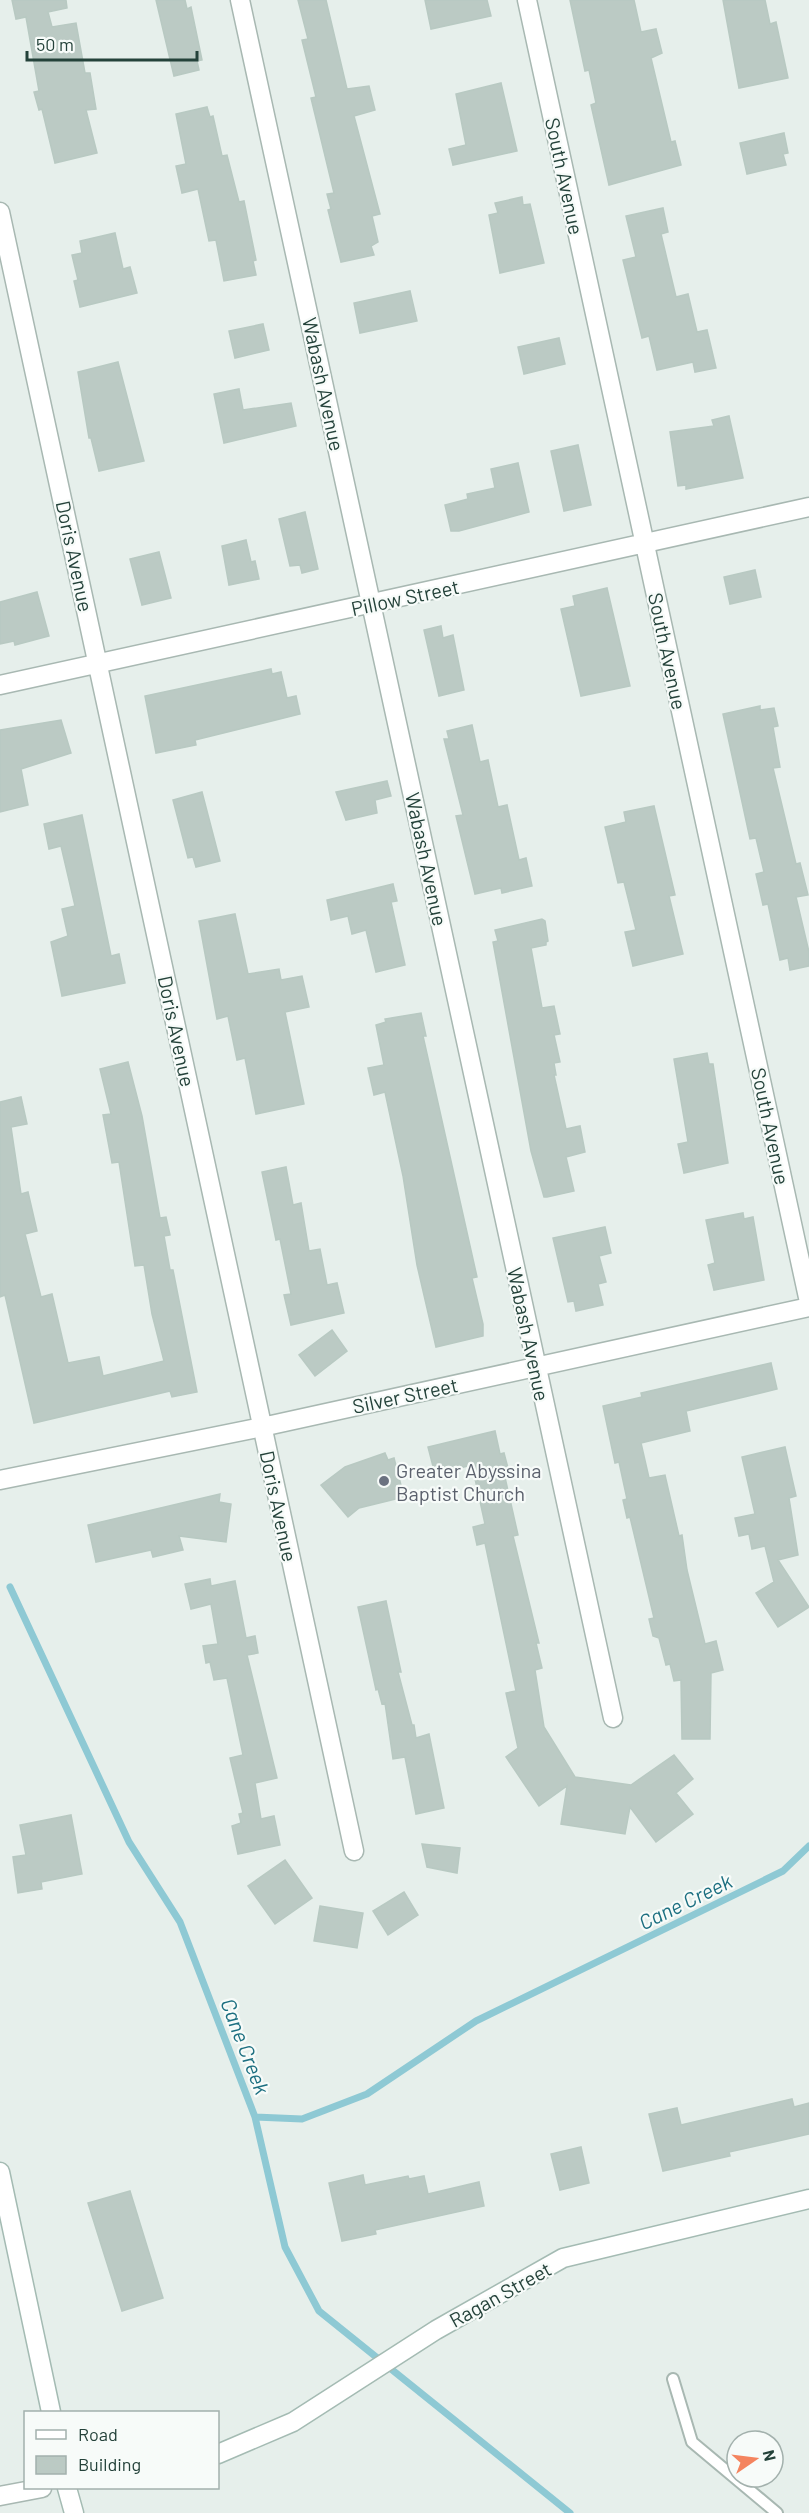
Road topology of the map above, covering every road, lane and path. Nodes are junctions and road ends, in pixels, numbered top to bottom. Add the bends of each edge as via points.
1 (240, 0) edge
2 (526, 0) edge
3 (0, 212) edge
4 (809, 507) edge
5 (645, 544) junction
6 (373, 604) junction
7 (99, 664) junction
8 (0, 685) edge
9 (809, 1302) edge
10 (809, 1307) edge
11 (535, 1366) junction
12 (262, 1427) junction
13 (0, 1480) edge
14 (613, 1718) dead end
15 (354, 1851) dead end
16 (0, 2172) edge
17 (809, 2199) edge
18 (673, 2379) dead end
19 (51, 2411) edge
20 (219, 2454) edge
21 (33, 2489) edge
22 (68, 2489) edge
23 (0, 2496) edge
24 (74, 2513) edge
25 (777, 2513) edge

1 - 6 street, Wabash Avenue
2 - 5 street, South Avenue
3 - 7 street, Doris Avenue
4 - 5 street, Pillow Street
5 - 6 street, Pillow Street
5 - 9 street, South Avenue
6 - 7 street, Pillow Street
6 - 11 street, Wabash Avenue
7 - 8 street, Pillow Street
7 - 12 street, Doris Avenue
10 - 11 street, Silver Street
11 - 12 street, Silver Street
11 - 14 street, Wabash Avenue
12 - 13 street, Silver Street
12 - 15 street, Doris Avenue
16 - 19 street
17 - 20 street, Ragan Street via 563,2258 444,2325 294,2422
18 - 25 lane via 692,2442
21 - 23 street
22 - 24 street

